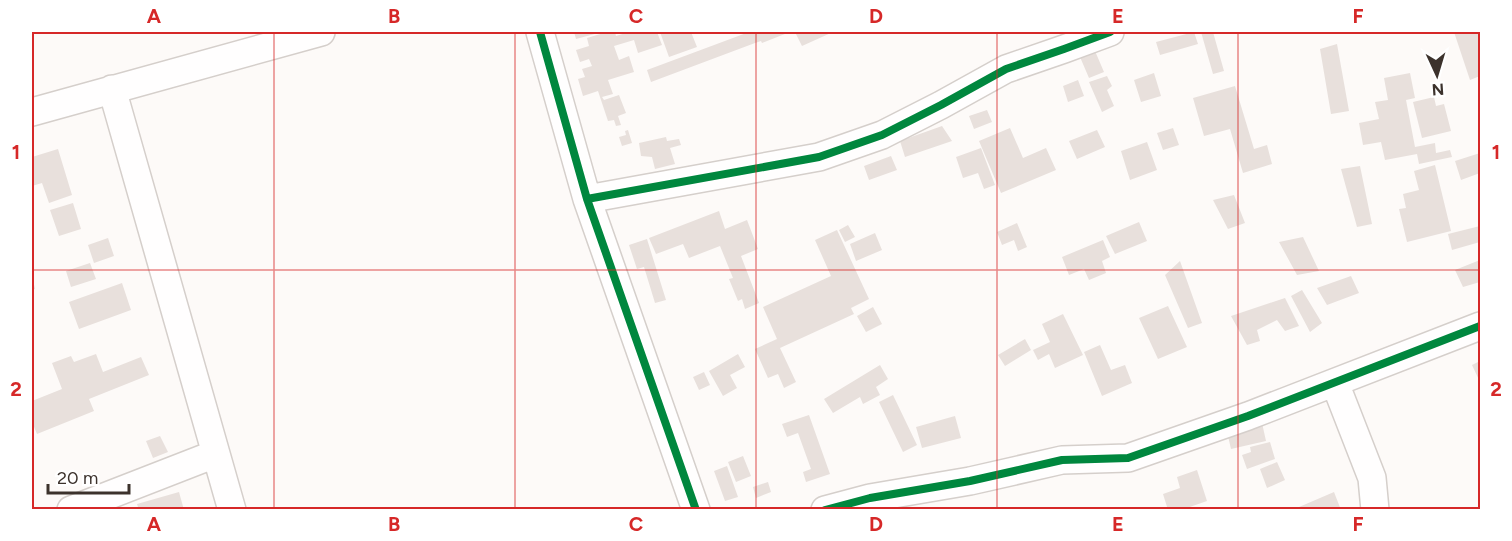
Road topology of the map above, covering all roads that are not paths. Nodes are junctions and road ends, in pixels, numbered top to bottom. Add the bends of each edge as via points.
1 (321, 32) edge
2 (540, 32) edge
3 (1110, 32) edge
4 (112, 89) junction
5 (32, 112) edge
6 (587, 199) junction
7 (1480, 326) edge
8 (1335, 383) junction
9 (215, 454) junction
10 (71, 510) edge
11 (232, 510) edge
12 (696, 510) edge
13 (825, 510) edge
14 (1374, 510) edge

1 - 4 street
2 - 6 street
3 - 6 street via 1006,69 882,135 819,157
4 - 5 street
4 - 9 street
6 - 12 street
7 - 8 street
8 - 13 street via 1128,458 1062,459
8 - 14 street via 1372,478
9 - 10 street
9 - 11 street

